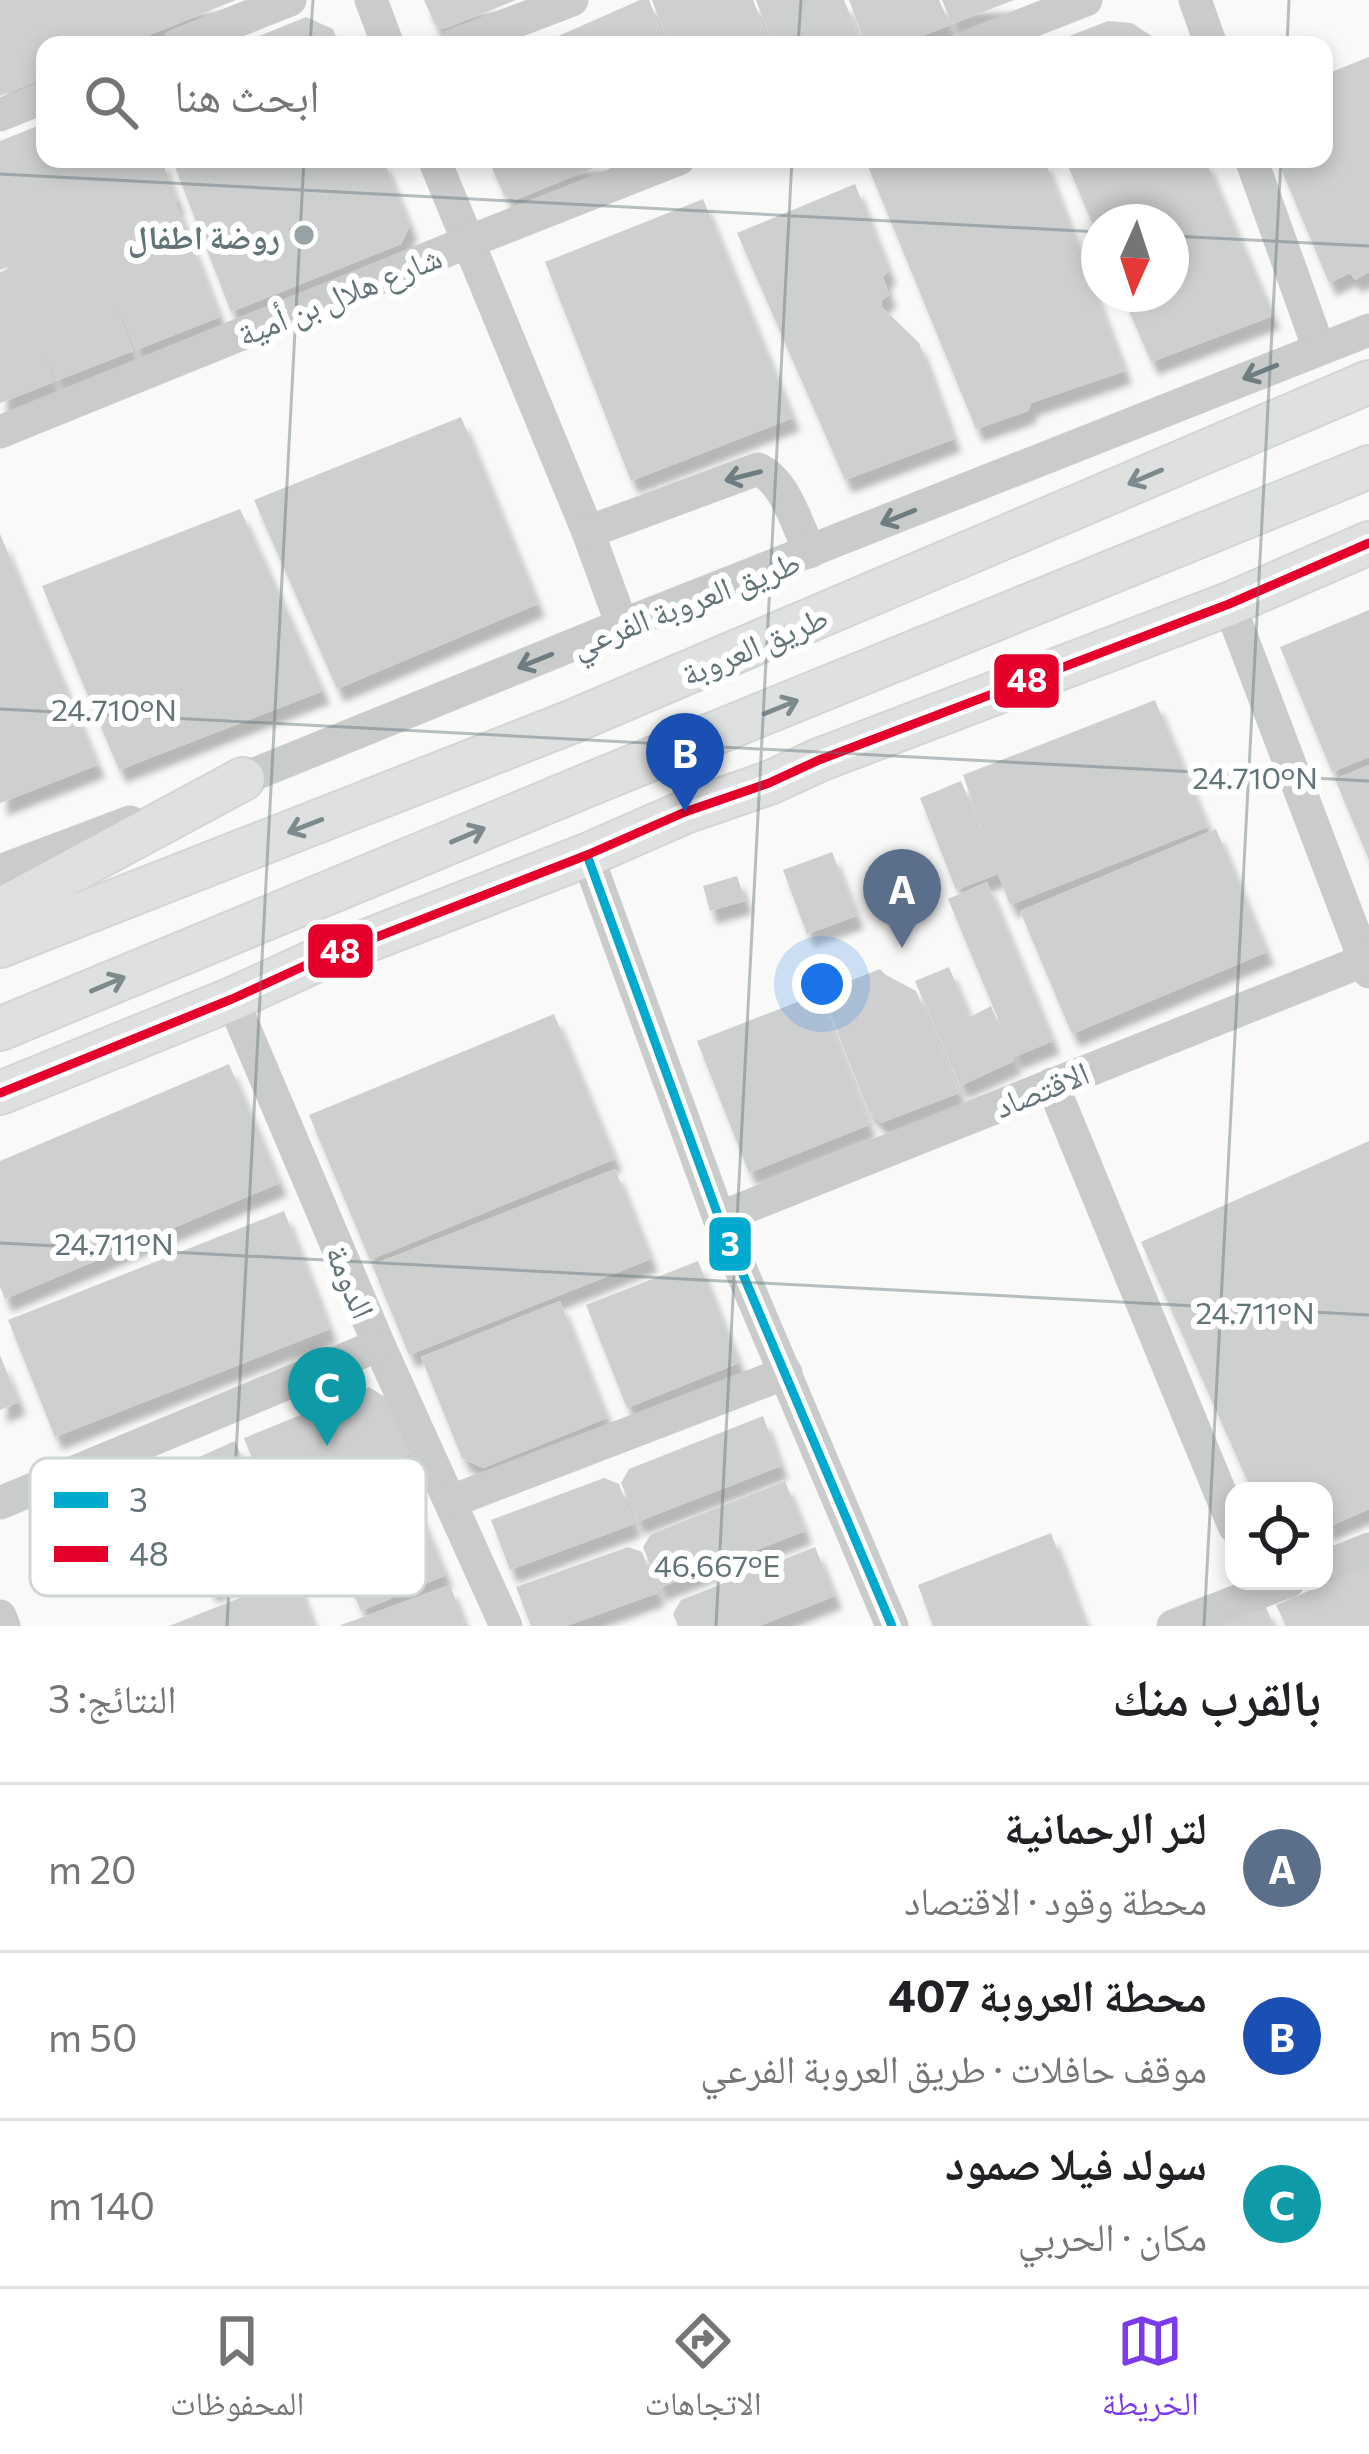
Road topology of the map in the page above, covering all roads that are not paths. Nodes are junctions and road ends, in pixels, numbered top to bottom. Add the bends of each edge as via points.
1 (290, 0) edge
2 (371, 0) edge
3 (572, 0) edge
4 (1086, 0) edge
5 (1195, 0) edge
6 (200, 36) edge
7 (385, 36) edge
8 (478, 36) edge
9 (994, 36) edge
10 (1208, 36) edge
11 (36, 101) edge
12 (0, 115) edge
13 (438, 168) edge
14 (657, 168) edge
15 (1254, 168) edge
16 (468, 242) junction
17 (1369, 330) edge
18 (1319, 349) junction
19 (1369, 382) edge
20 (0, 432) edge
21 (1369, 467) edge
22 (588, 532) junction
23 (1369, 543) edge
24 (810, 553) junction
25 (1229, 604) junction
26 (622, 626) junction
27 (243, 779) junction
28 (587, 855) junction
29 (0, 872) edge
30 (0, 910) edge
31 (0, 946) edge
32 (1367, 966) edge
33 (232, 999) junction
34 (0, 1029) edge
35 (1052, 1084) junction
36 (0, 1093) edge
37 (719, 1218) junction
38 (379, 1346) junction
39 (786, 1372) junction
40 (109, 1458) edge
41 (30, 1491) edge
42 (452, 1502) junction
43 (0, 1503) edge
44 (1225, 1504) edge
45 (1369, 1549) edge
46 (1333, 1563) edge
47 (1257, 1590) edge
48 (0, 1616) edge
49 (4, 1626) edge
50 (506, 1626) edge
51 (892, 1626) edge
52 (1174, 1626) edge

1 - 6 street
2 - 7 street
3 - 8 street
4 - 9 street
5 - 10 street
11 - 12 street
13 - 16 street
14 - 16 street, شارع هلال بن أمية
15 - 18 street
16 - 20 street, شارع هلال بن أمية
16 - 22 street
17 - 18 street, طريق العروبة الفرعي
18 -> 24 street, طريق العروبة الفرعي
19 -> 31 main road, طريق العروبة via 571,722
34 -> 21 main road, طريق العروبة
24 -> 22 street via 778,485 758,469
22 - 26 street
23 - 25 main road
24 - 26 street, طريق العروبة الفرعي
25 - 28 main road
25 - 32 street
26 -> 27 street, طريق العروبة الفرعي
27 - 29 street, طريق العروبة الفرعي
27 - 30 main road
28 - 33 main road
28 - 37 street
32 - 35 street, الاقتصاد
33 - 36 main road
33 - 38 street, الدومة
35 - 37 street, الاقتصاد
35 - 44 street
37 - 39 street
38 - 40 street
38 - 42 street, الدومة
39 - 42 street
39 - 51 street
41 - 43 street
42 - 50 street, الدومة
45 - 46 street
47 - 52 street
48 - 49 street

